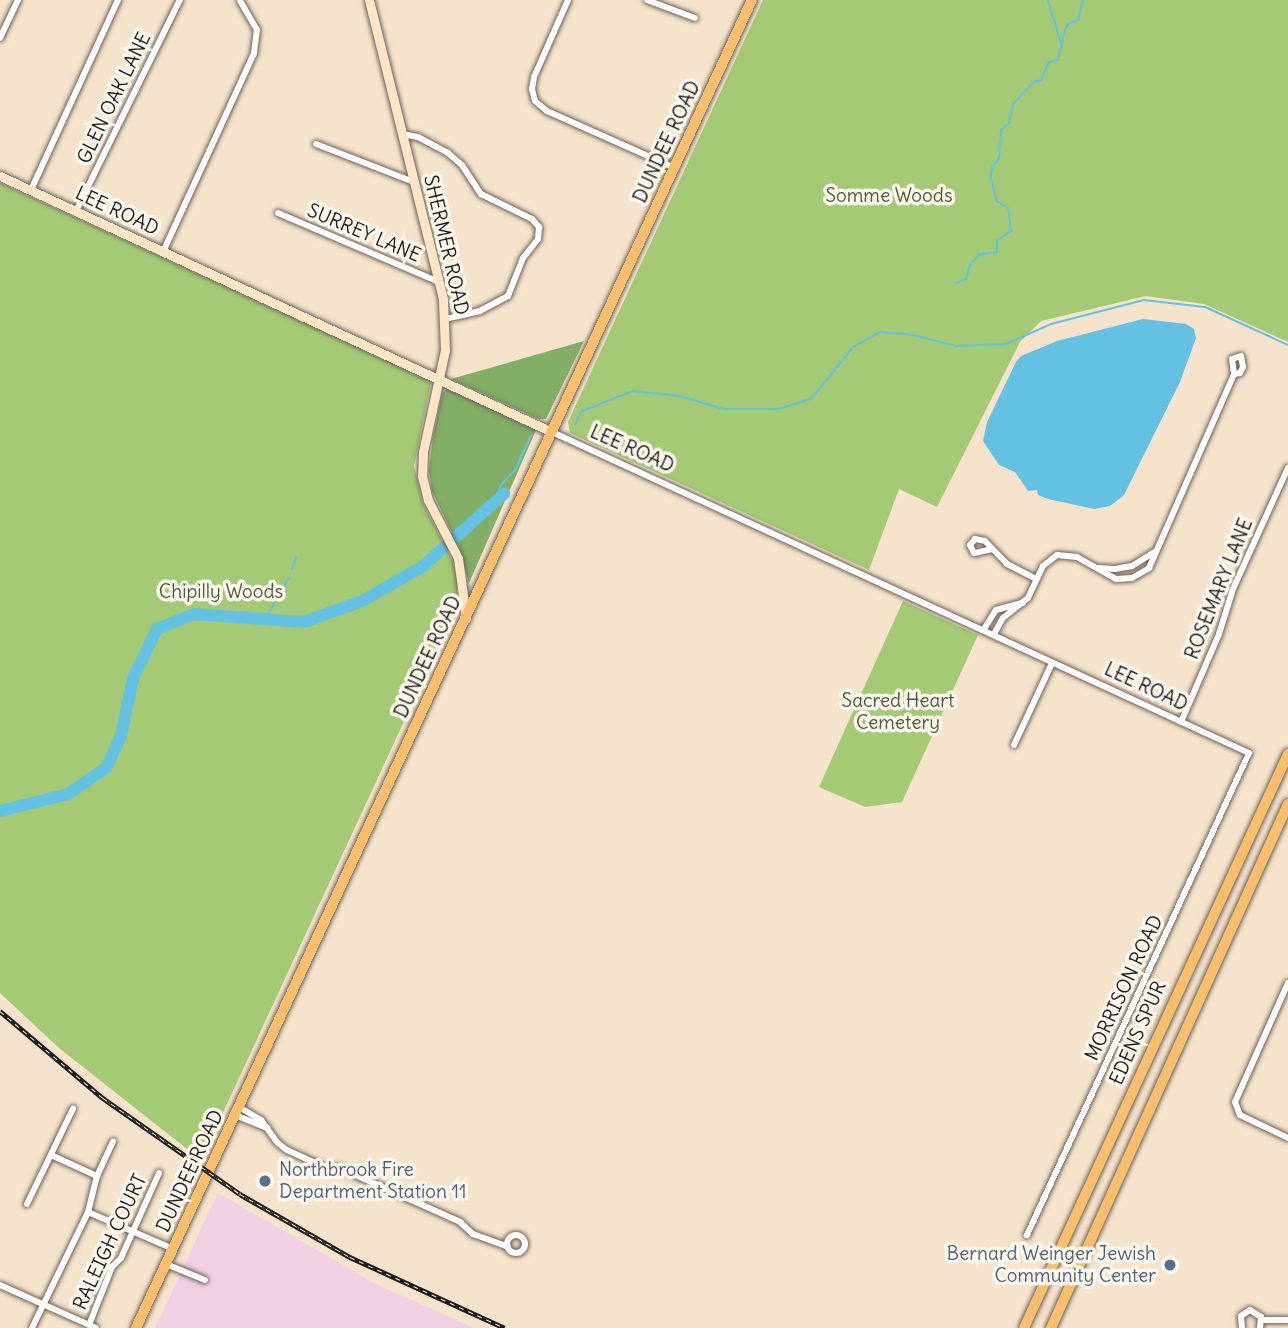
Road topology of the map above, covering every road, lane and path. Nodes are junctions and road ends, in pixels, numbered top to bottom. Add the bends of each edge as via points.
1 (18, 0) edge
2 (118, 0) edge
3 (180, 0) edge
4 (240, 0) edge
5 (369, 0) edge
6 (568, 0) edge
7 (647, 0) edge
8 (752, 0) edge
9 (695, 18) dead end
10 (0, 38) edge
11 (402, 134) junction
12 (316, 145) dead end
13 (675, 168) junction
14 (0, 176) edge
15 (414, 182) junction
16 (30, 190) junction
17 (76, 211) junction
18 (278, 213) dead end
19 (163, 252) junction
20 (439, 282) junction
21 (446, 319) junction
22 (1234, 374) dead end
23 (439, 381) junction
24 (552, 432) junction
25 (1288, 468) edge
26 (992, 549) dead end
27 (1156, 550) junction
28 (1096, 568) junction
29 (1035, 578) junction
30 (1024, 603) junction
31 (466, 618) junction
32 (984, 629) junction
33 (994, 634) junction
34 (1052, 663) junction
35 (1181, 722) junction
36 (1014, 745) dead end
37 (1249, 753) joint
38 (1288, 754) edge
39 (1288, 804) edge
40 (1288, 983) edge
41 (73, 1109) dead end
42 (237, 1111) junction
43 (1288, 1138) edge
44 (113, 1142) dead end
45 (51, 1155) junction
46 (159, 1173) dead end
47 (97, 1176) junction
48 (27, 1204) dead end
49 (88, 1212) junction
50 (133, 1232) junction
51 (1027, 1235) dead end
52 (508, 1247) dead end
53 (173, 1249) junction
54 (166, 1264) junction
55 (205, 1280) dead end
56 (0, 1285) edge
57 (43, 1304) junction
58 (1288, 1320) edge
59 (1261, 1324) edge
60 (93, 1326) edge
61 (32, 1328) edge
62 (136, 1328) edge
63 (1024, 1328) edge
64 (1051, 1328) edge
65 (1242, 1328) edge

1 - 10 street
2 - 16 street
3 - 17 street, GLEN OAK LANE
4 - 19 street via 257,30 254,53
5 - 11 main road, SHERMER ROAD
6 - 13 street via 534,77 536,101 547,111
7 - 9 street
8 - 13 main road, DUNDEE ROAD
11 - 15 main road, SHERMER ROAD
11 - 21 street via 448,153 481,194 539,227 538,239 523,258 508,296 480,311
12 - 15 street
13 - 24 main road, DUNDEE ROAD
14 - 16 main road, LEE ROAD
15 - 20 main road, SHERMER ROAD
16 - 17 main road, LEE ROAD
17 - 19 main road, LEE ROAD
18 - 20 street, SURREY LANE
19 - 23 main road, LEE ROAD
20 - 21 main road, SHERMER ROAD
21 - 23 main road, SHERMER ROAD
22 - 27 street
23 - 24 main road, LEE ROAD
23 - 31 main road, SHERMER ROAD via 422,476 428,500 454,551
24 - 31 main road, DUNDEE ROAD
24 - 32 street, LEE ROAD
25 - 35 street, ROSEMARY LANE via 1233,589
26 - 29 street via 1013,568
27 - 28 street via 1132,566
27 - 28 street via 1149,568 1132,578 1110,578
28 - 29 street via 1077,557 1057,555
29 - 30 street
30 - 32 street via 1000,608
30 - 33 street via 1003,618
31 - 42 main road, DUNDEE ROAD
32 - 33 street, LEE ROAD
33 - 34 street, LEE ROAD
34 - 35 street, LEE ROAD
34 - 36 street
35 - 37 street, LEE ROAD
37 - 51 street, MORRISON ROAD
38 - 63 highway, EDENS SPUR
39 - 64 highway
40 - 43 street via 1237,1095 1236,1110
41 - 45 street
42 - 52 street via 261,1120 287,1150 324,1167 340,1168
42 - 53 main road, DUNDEE ROAD
44 - 47 street
45 - 47 street
45 - 48 street
46 - 50 street, RALEIGH COURT
47 - 49 street
49 - 50 street
49 - 57 street
50 - 53 street
50 - 60 street, RALEIGH COURT via 121,1258 111,1267
53 - 54 main road, DUNDEE ROAD
54 - 55 street
54 - 62 main road, DUNDEE ROAD
56 - 57 street
57 - 60 street
57 - 61 street
58 - 59 street
59 - 65 street via 1256,1312 1246,1311 1240,1319

